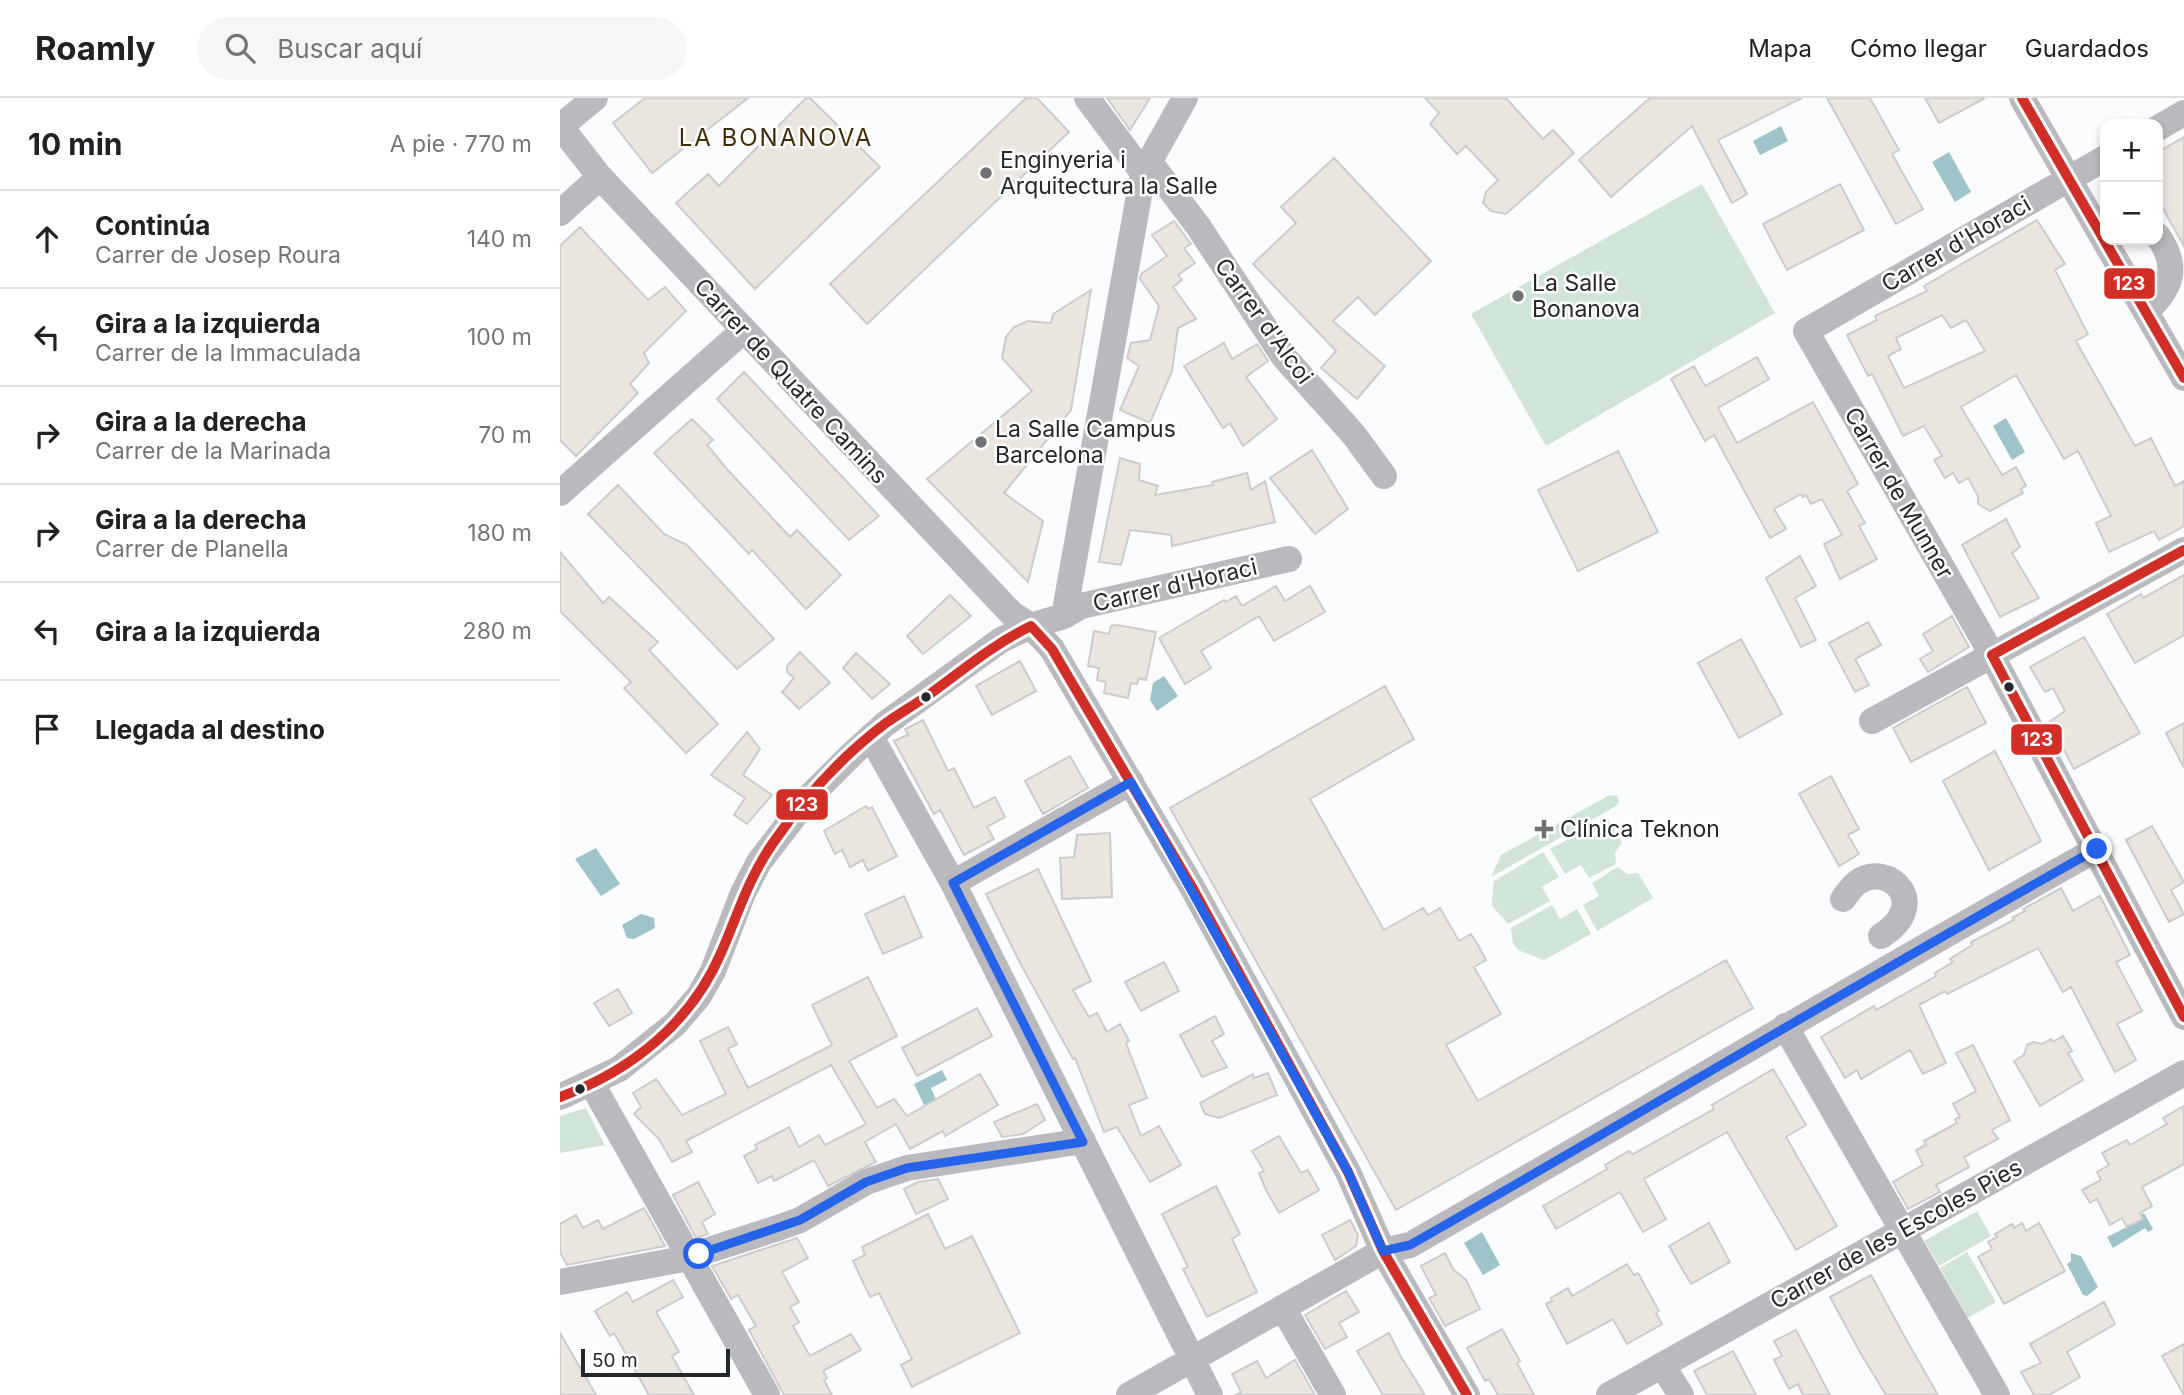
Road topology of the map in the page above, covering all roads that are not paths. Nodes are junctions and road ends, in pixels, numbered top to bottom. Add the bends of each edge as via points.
1 (595, 98) edge
2 (1087, 98) edge
3 (1185, 98) edge
4 (2022, 98) edge
5 (2184, 113) edge
6 (2163, 125) edge
7 (560, 126) edge
8 (2100, 161) edge
9 (1146, 167) junction
10 (600, 177) junction
11 (2067, 180) junction
12 (2095, 206) edge
13 (560, 212) edge
14 (2161, 245) edge
15 (2146, 312) junction
16 (743, 331) junction
17 (1806, 331) joint
18 (2176, 345) edge
19 (2184, 378) edge
20 (1384, 476) dead end
21 (560, 494) edge
22 (2184, 550) edge
23 (1289, 559) dead end
24 (1064, 616) junction
25 (1031, 626) junction
26 (1992, 654) junction
27 (1872, 721) dead end
28 (871, 737) junction
29 (1131, 782) junction
30 (2097, 849) junction
31 (953, 883) junction
32 (1843, 899) dead end
33 (1881, 936) dead end
34 (2184, 1017) edge
35 (1785, 1026) junction
36 (2184, 1073) edge
37 (592, 1084) junction
38 (560, 1097) edge
39 (1083, 1142) junction
40 (1901, 1231) junction
41 (1383, 1251) junction
42 (687, 1258) junction
43 (560, 1282) edge
44 (1283, 1308) junction
45 (1191, 1358) junction
46 (1662, 1365) junction
47 (767, 1395) edge
48 (1129, 1395) edge
49 (1210, 1395) edge
50 (1333, 1395) edge
51 (1467, 1395) edge
52 (1609, 1395) edge
53 (1681, 1395) edge
54 (1997, 1395) edge

1 - 7 street
2 - 9 street, Carrer d'Alcoi
3 - 9 street
4 - 11 street
5 - 6 street
7 - 10 street, Carrer de Quatre Camins
8 - 11 street, Carrer d'Horaci
9 - 20 street, Carrer d'Alcoi via 1198,226 1284,357
9 - 24 street
10 - 13 street
10 - 16 street, Carrer de Quatre Camins
11 - 12 street
11 - 17 street, Carrer d'Horaci
12 - 15 street
14 - 15 street via 2171,270 2166,292
15 - 18 street
16 - 21 street
16 - 25 street, Carrer de Quatre Camins via 1012,614
17 - 26 street, Carrer de Munner
18 - 19 street
22 - 26 street
23 - 24 street, Carrer d'Horaci via 1081,606
24 - 25 street, Carrer d'Horaci
25 - 28 street, Carrer d'Horaci via 1001,640
25 - 29 street, Carrer de Quatre Camins via 1052,649
26 - 27 street
26 - 30 street, Carrer de Munner
28 - 31 street
28 - 37 street, Carrer d'Horaci via 809,797 759,862 699,996 646,1048
29 - 31 street
29 - 41 street, Carrer de Quatre Camins via 1348,1172
30 - 34 street, Carrer de Munner
30 - 35 street
31 - 39 street
32 - 33 street via 1867,878 1893,882 1902,890 1904,914 1896,927
35 - 40 street
35 - 41 street via 1410,1245
36 - 40 street, Carrer de les Escoles Pies
37 - 38 street, Carrer d'Horaci
37 - 42 street
39 - 42 street via 907,1168 866,1182 800,1220
39 - 45 street
40 - 46 street, Carrer de les Escoles Pies
40 - 54 street
41 - 44 street
41 - 51 street, Carrer de Quatre Camins
42 - 43 street
42 - 47 street
44 - 45 street
44 - 50 street
45 - 48 street
45 - 49 street
46 - 52 street, Carrer de les Escoles Pies
46 - 53 street

